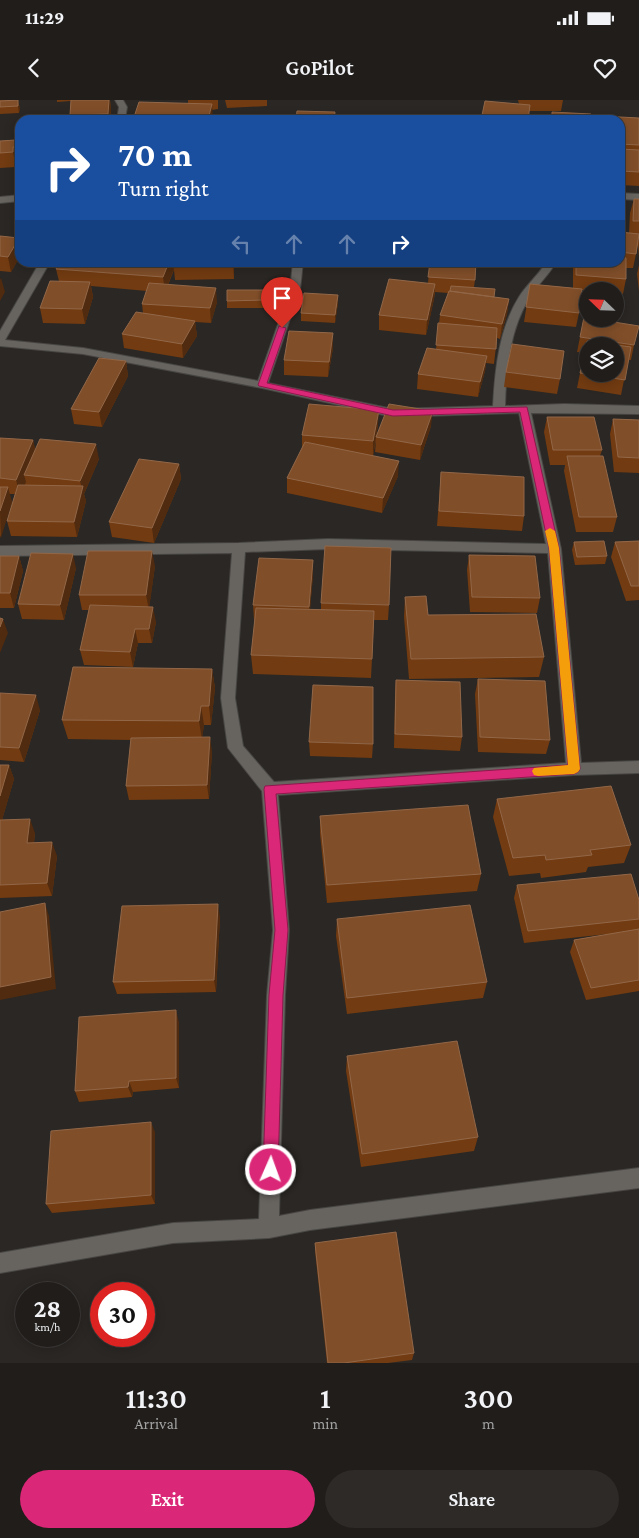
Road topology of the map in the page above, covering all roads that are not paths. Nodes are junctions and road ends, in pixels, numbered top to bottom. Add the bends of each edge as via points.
1 (119, 100) edge
2 (121, 115) edge
3 (625, 196) edge
4 (639, 197) edge
5 (15, 198) edge
6 (0, 200) edge
7 (42, 267) edge
8 (297, 267) edge
9 (547, 267) edge
10 (0, 342) edge
11 (262, 385) junction
12 (524, 409) junction
13 (499, 410) junction
14 (639, 410) edge
15 (239, 548) junction
16 (554, 548) junction
17 (0, 551) edge
18 (639, 767) edge
19 (574, 769) junction
20 (270, 789) junction
21 (639, 1178) edge
22 (269, 1228) junction
23 (0, 1263) edge

1 - 2 street via 123,107
3 - 4 street
5 - 6 street
7 - 10 street
8 - 11 street via 295,290
9 - 13 street via 525,296 512,321 500,381
10 - 11 street via 83,351
11 - 13 street via 393,413
12 - 13 street
12 - 14 street
12 - 16 street
15 - 16 street via 328,544
15 - 17 street
15 - 20 street via 228,698 236,748
16 - 19 street
18 - 19 street
19 - 20 street
20 - 22 street via 281,930
21 - 22 street
22 - 23 street via 173,1233

